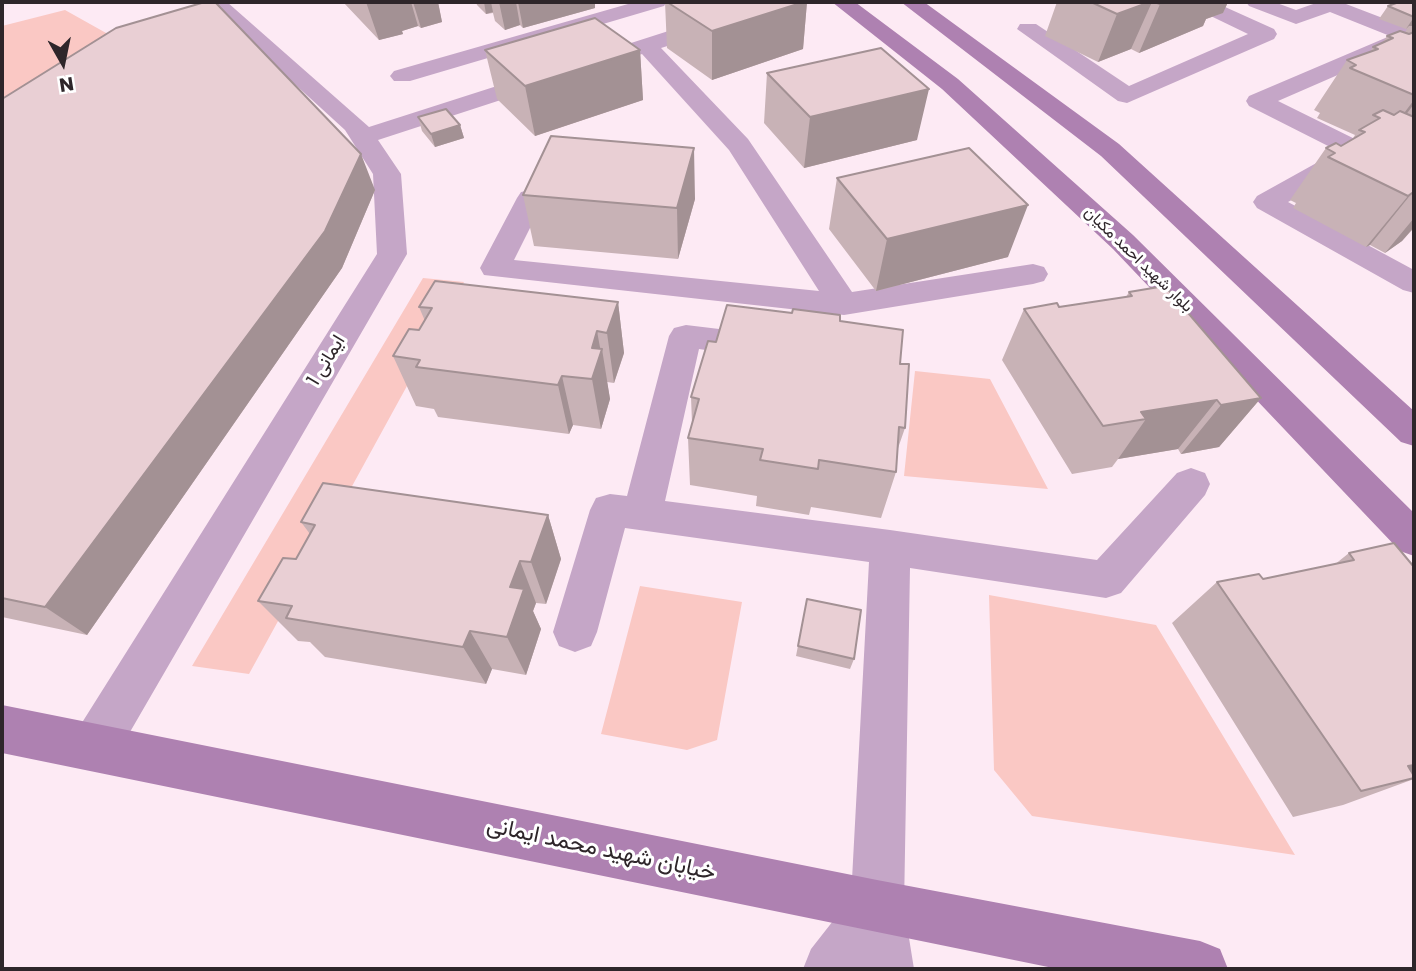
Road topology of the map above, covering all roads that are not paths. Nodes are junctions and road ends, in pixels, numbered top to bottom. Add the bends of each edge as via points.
1 (215, 2) edge
2 (657, 2) edge
3 (842, 2) edge
4 (911, 2) edge
5 (1197, 2) edge
6 (1256, 2) edge
7 (1333, 3) edge
8 (734, 18) edge
9 (1051, 20) dead end
10 (1411, 37) edge
11 (647, 46) junction
12 (402, 76) dead end
13 (362, 137) junction
14 (531, 198) edge
15 (1033, 274) dead end
16 (1414, 283) edge
17 (844, 304) junction
18 (793, 350) edge
19 (1414, 432) edge
20 (1191, 484) dead end
21 (642, 514) junction
22 (1414, 539) edge
23 (890, 547) junction
24 (575, 632) dead end
25 (2, 729) edge
26 (95, 746) junction
27 (877, 907) junction
28 (831, 969) edge
29 (886, 969) edge
30 (1200, 969) edge

1 - 13 street, ایمانی 1 via 355,125
2 - 12 street
3 - 22 main road, بلوار شهید احمد مکیان via 950,84 1123,242
4 - 19 main road via 1110,150
5 - 9 street via 1266,34 1127,96 1028,29
6 - 7 street via 1296,18
7 - 10 street
8 - 11 street
10 - 16 street via 1258,100 1358,151 1267,202
11 - 13 street
11 - 17 street via 739,145
13 - 26 street, ایمانی 1 via 387,174 391,254
14 - 17 street via 495,268
15 - 17 street
18 - 21 street via 686,336
20 - 23 street via 1106,580
21 - 23 street
21 - 24 street via 610,510
23 - 27 street
25 - 26 main road, خیابان شهید محمد ایمانی
26 - 27 main road, خیابان شهید محمد ایمانی
27 - 28 street
27 - 29 street
27 - 30 main road, خیابان شهید محمد ایمانی

